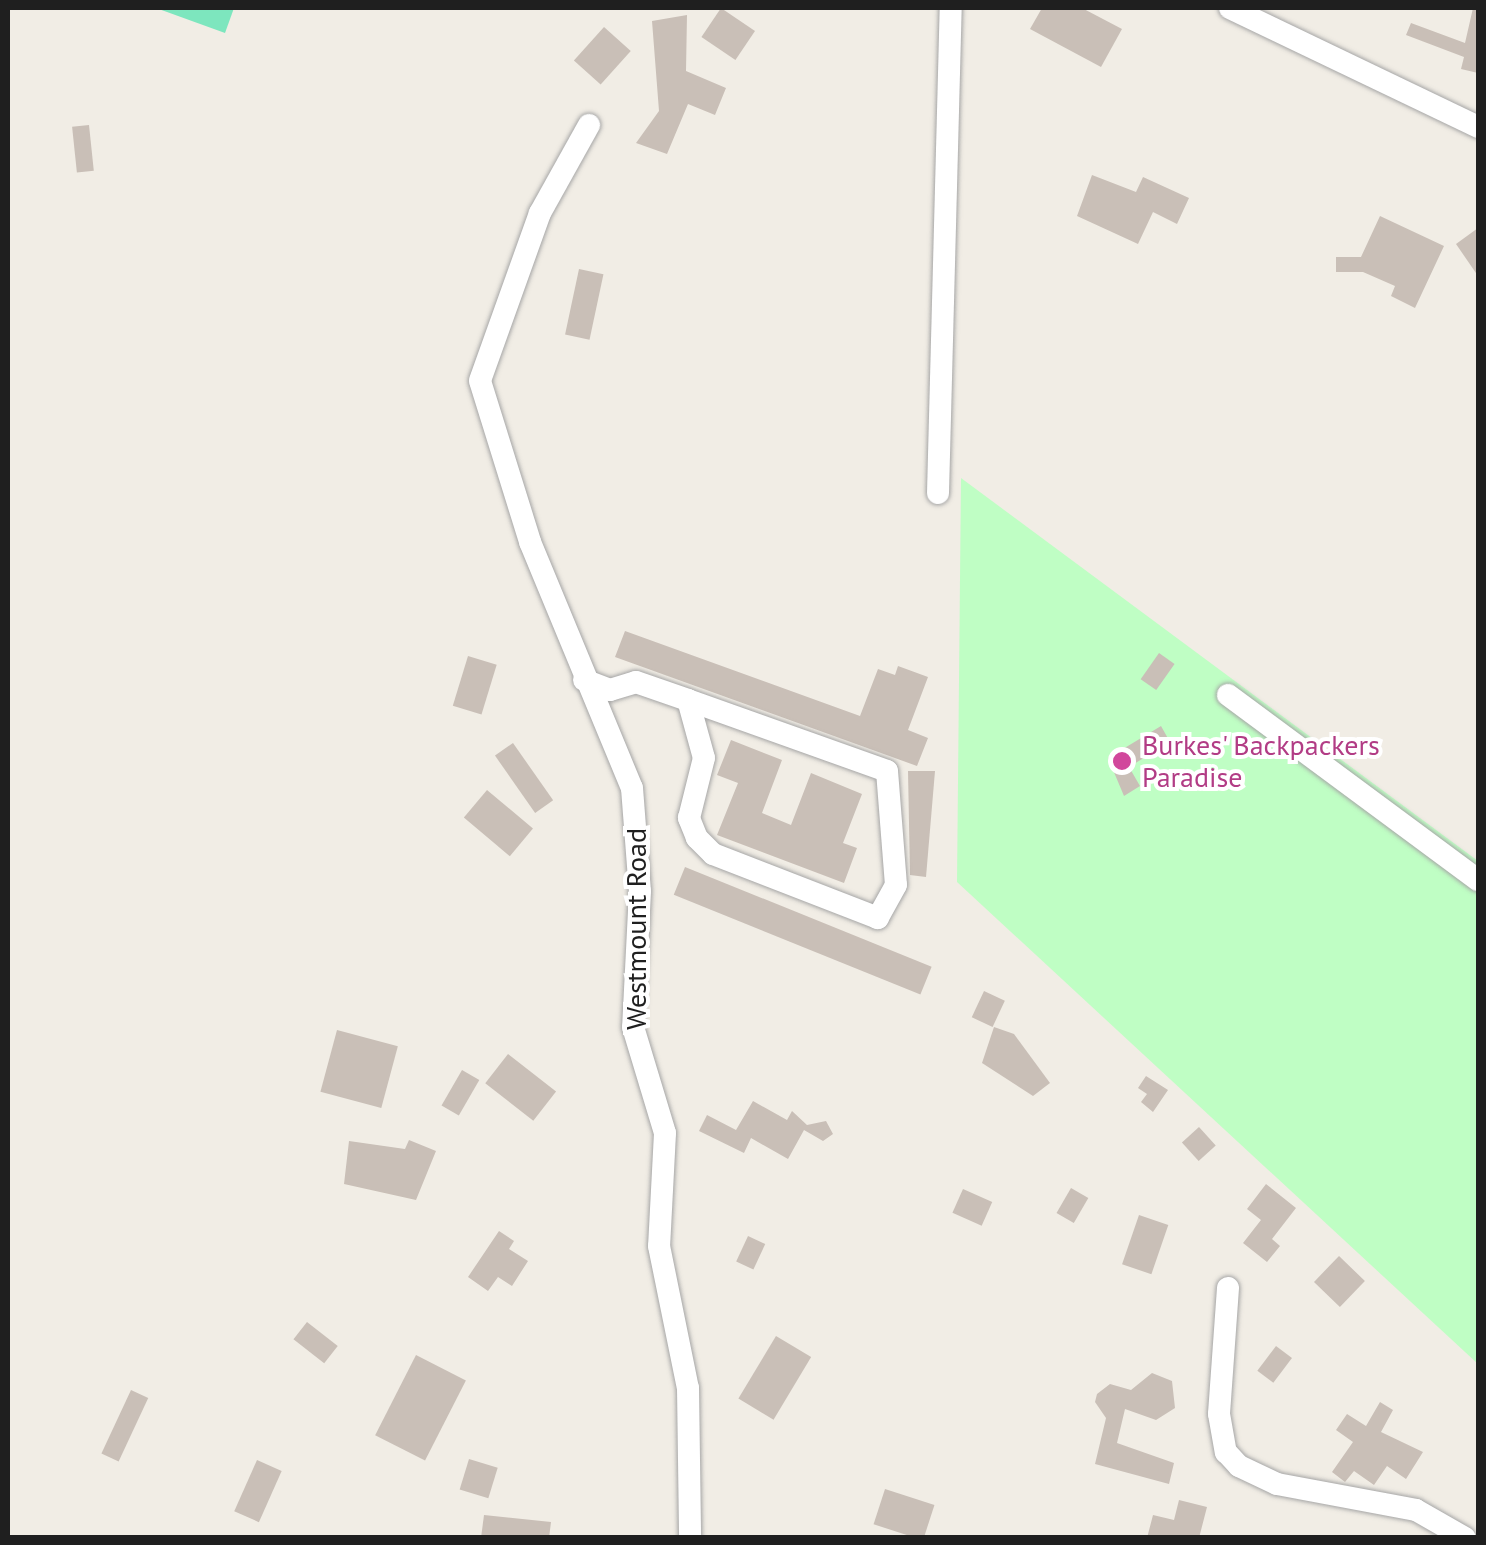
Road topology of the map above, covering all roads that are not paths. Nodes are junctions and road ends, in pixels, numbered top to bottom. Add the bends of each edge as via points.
1 (951, 8) edge
2 (1230, 8) edge
3 (589, 125) dead end
4 (1478, 127) edge
5 (938, 493) dead end
6 (584, 680) junction
7 (1228, 695) dead end
8 (688, 700) junction
9 (1478, 880) edge
10 (1228, 1288) dead end
11 (690, 1538) edge
12 (1465, 1538) edge

1 - 5 street
2 - 4 street
3 - 6 street, Westmount Road via 540,214 480,381 530,542
6 - 8 street via 610,690 636,682
6 - 11 street, Westmount Road via 624,760 636,816 640,891 632,1026 665,1133 659,1246 688,1388
7 - 9 street
8 - 8 street via 886,771 896,884 878,918 714,854 696,838 689,818 704,758
10 - 12 street via 1219,1414 1226,1452 1239,1466 1277,1484 1416,1510

